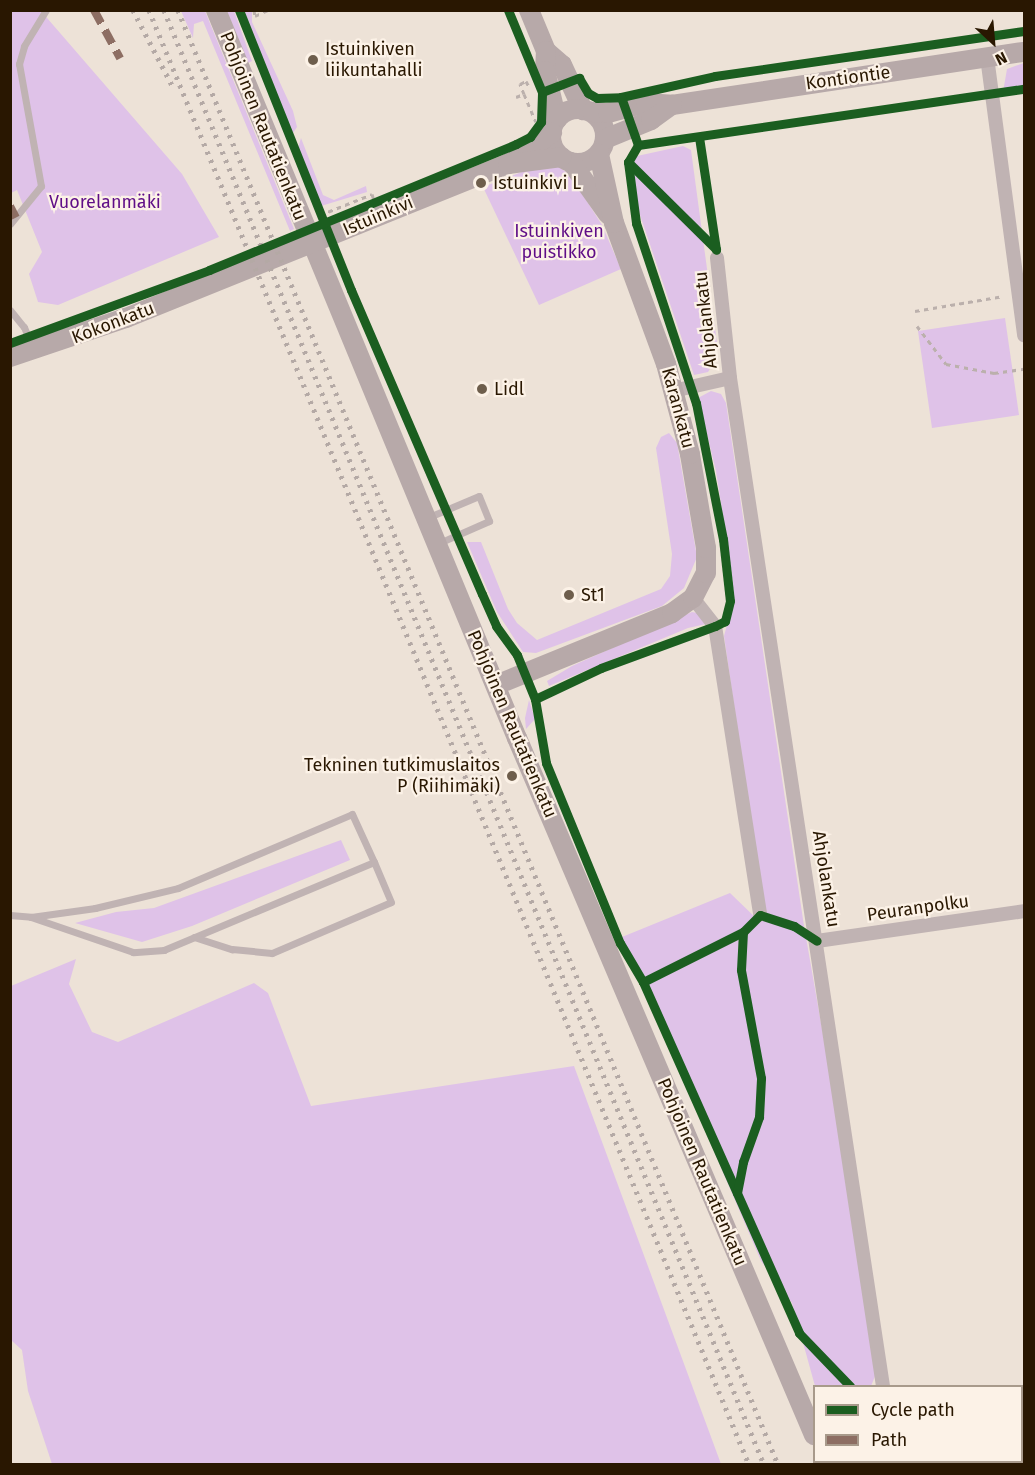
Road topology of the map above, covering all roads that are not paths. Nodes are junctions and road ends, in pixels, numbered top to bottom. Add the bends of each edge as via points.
1 (46, 10) edge
2 (216, 10) edge
3 (529, 10) edge
4 (546, 51) junction
5 (1024, 52) edge
6 (987, 57) junction
7 (672, 105) junction
8 (588, 111) junction
9 (551, 122) junction
10 (602, 146) junction
11 (566, 160) junction
12 (508, 164) junction
13 (614, 223) junction
14 (10, 224) edge
15 (717, 258) dead end
16 (217, 282) joint
17 (10, 310) edge
18 (1024, 336) edge
19 (34, 351) junction
20 (10, 357) edge
21 (730, 378) junction
22 (673, 391) junction
23 (427, 518) junction
24 (438, 543) junction
25 (693, 598) junction
26 (496, 685) junction
27 (374, 861) junction
28 (1024, 911) edge
29 (10, 915) edge
30 (760, 915) dead end
31 (31, 917) junction
32 (194, 937) junction
33 (817, 941) junction
34 (883, 1385) edge
35 (813, 1429) edge

1 - 14 lane via 24,46 19,64 41,186
2 - 23 street, Pohjoinen Rautatienkatu
3 - 4 street
4 - 8 street via 561,65
4 - 9 street
5 - 6 street, Kontiontie
6 - 7 street, Kontiontie
6 - 18 street
7 - 8 street, Kontiontie via 646,103 608,113
7 - 10 street, Kontiontie
8 - 9 street via 570,111
8 - 10 street via 603,124
9 - 11 street
9 - 12 street, Istuinkivi
10 - 11 street via 583,162
10 - 13 street, Karankatu
11 - 12 street, Istuinkivi
11 - 13 street, Karankatu
12 - 16 street, Istuinkivi via 334,225
13 - 22 street, Karankatu
15 - 21 street, Ahjolankatu
16 - 19 street, Kokonkatu
17 - 19 lane via 24,327
19 - 20 street, Kokonkatu
21 - 22 street, Ahjolankatu
21 - 33 street, Ahjolankatu
22 - 25 street, Karankatu via 690,454 706,548 706,573
23 - 24 street, Pohjoinen Rautatienkatu
23 - 24 lane via 479,496 489,521
24 - 26 street, Pohjoinen Rautatienkatu
25 - 26 street via 672,613
25 - 30 street via 715,626
26 - 35 street, Pohjoinen Rautatienkatu
27 - 31 lane via 352,814 178,888 95,908
27 - 32 lane
27 - 32 lane via 391,903 283,949 272,953 232,949
28 - 33 street, Peuranpolku
29 - 31 lane
31 - 32 lane via 133,952 164,950
33 - 34 street, Ahjolankatu

